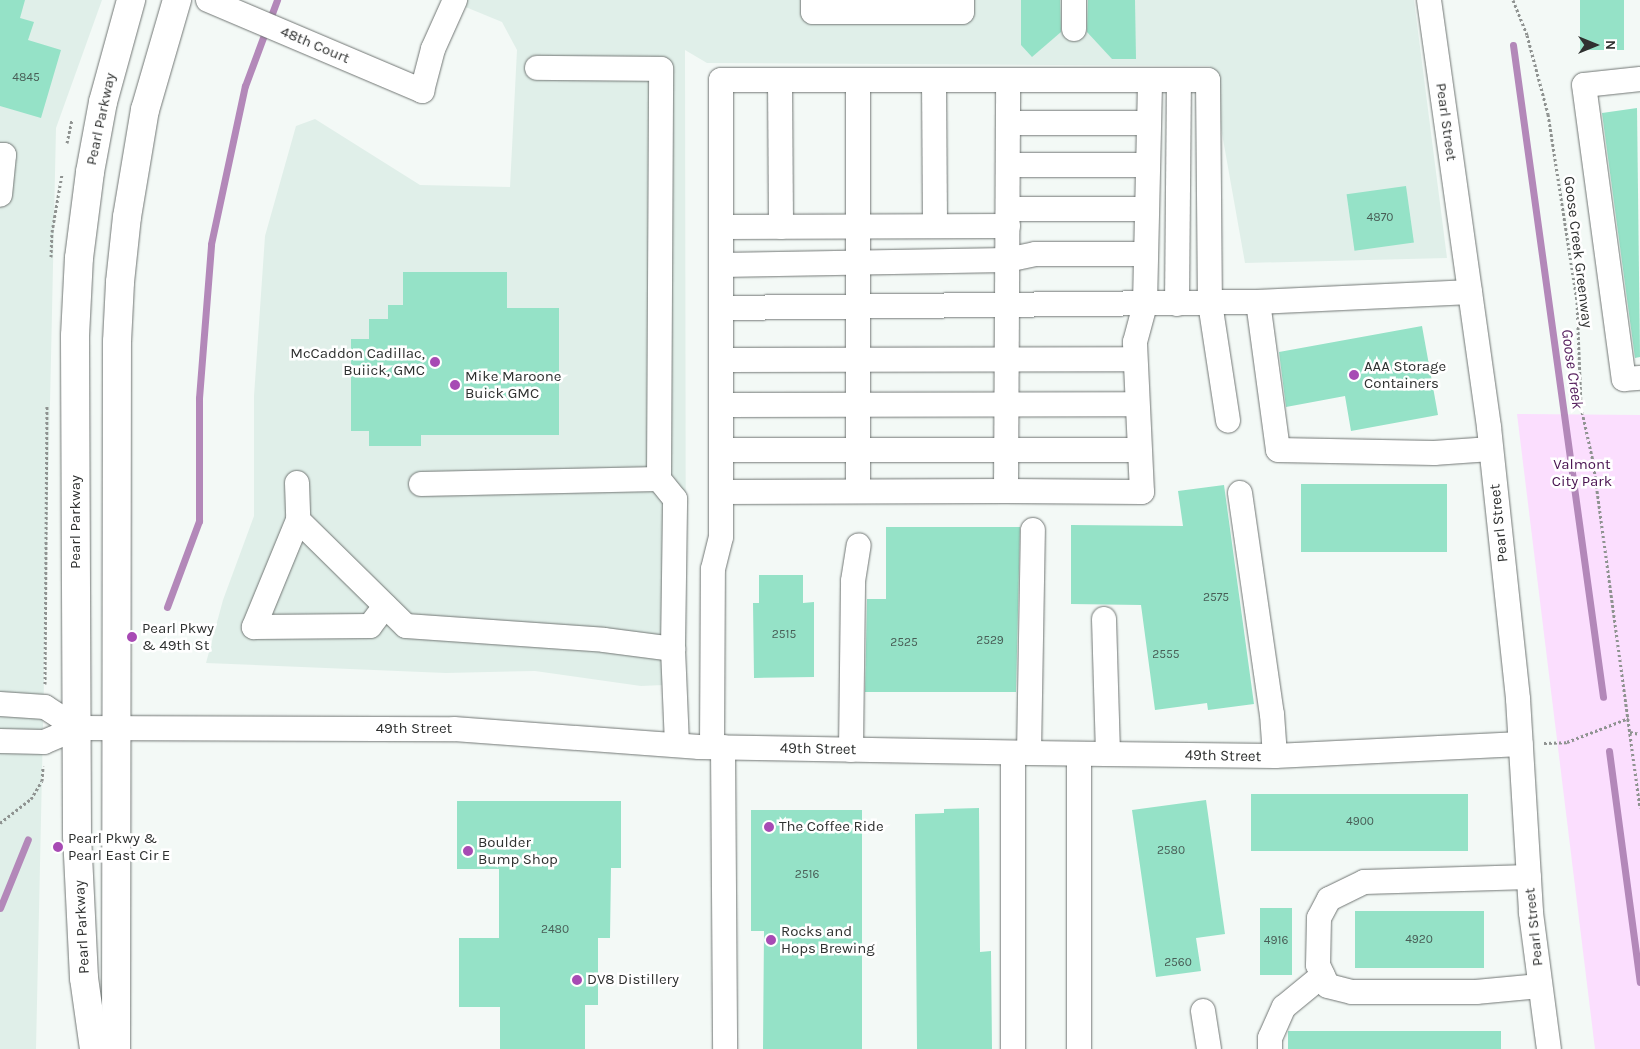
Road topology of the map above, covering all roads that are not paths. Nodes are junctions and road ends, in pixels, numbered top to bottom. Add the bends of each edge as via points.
1 (131, 0) edge
2 (178, 0) edge
3 (208, 0) edge
4 (455, 0) edge
5 (813, 0) edge
6 (962, 0) edge
7 (1074, 0) edge
8 (1429, 0) edge
9 (881, 6) edge
10 (1074, 29) dead end
11 (537, 68) dead end
12 (1640, 79) edge
13 (780, 80) junction
14 (858, 80) junction
15 (934, 80) junction
16 (1008, 80) junction
17 (1150, 80) junction
18 (1179, 80) junction
19 (1149, 123) junction
20 (1008, 124) junction
21 (0, 154) edge
22 (1008, 165) junction
23 (1148, 165) junction
24 (0, 195) edge
25 (1147, 210) junction
26 (1008, 217) junction
27 (935, 226) junction
28 (721, 227) junction
29 (781, 227) junction
30 (858, 227) junction
31 (1146, 254) junction
32 (1007, 260) junction
33 (858, 262) junction
34 (721, 265) junction
35 (1470, 292) junction
36 (1258, 302) junction
37 (1210, 303) junction
38 (1145, 304) junction
39 (1177, 304) junction
40 (1007, 305) junction
41 (858, 307) junction
42 (721, 308) junction
43 (1136, 359) junction
44 (721, 360) junction
45 (858, 360) junction
46 (1006, 360) junction
47 (1640, 378) edge
48 (859, 404) junction
49 (1006, 404) junction
50 (1137, 404) junction
51 (721, 405) junction
52 (1228, 421) dead end
53 (1006, 449) junction
54 (1491, 449) junction
55 (721, 450) junction
56 (858, 450) junction
57 (1139, 450) junction
58 (659, 479) junction
59 (297, 483) dead end
60 (421, 484) dead end
61 (858, 491) junction
62 (1006, 491) junction
63 (721, 492) junction
64 (1240, 493) dead end
65 (298, 520) junction
66 (1033, 530) dead end
67 (859, 545) dead end
68 (675, 569) junction
69 (713, 569) junction
70 (385, 606) junction
71 (1104, 619) dead end
72 (673, 649) junction
73 (0, 704) edge
74 (77, 728) junction
75 (116, 729) junction
76 (0, 741) edge
77 (1521, 744) junction
78 (677, 745) junction
79 (718, 747) junction
80 (851, 750) junction
81 (1021, 753) junction
82 (1078, 754) junction
83 (1108, 754) junction
84 (1275, 756) junction
85 (1529, 877) junction
86 (1323, 975) junction
87 (1540, 986) junction
88 (1203, 1011) dead end
89 (94, 1049) edge
90 (116, 1049) edge
91 (725, 1049) edge
92 (1013, 1049) edge
93 (1079, 1049) edge
94 (1209, 1049) edge
95 (1270, 1049) edge
96 (1549, 1049) edge

1 - 74 main road, Pearl Parkway via 103,102 79,258 75,336
2 - 75 main road, Pearl Parkway via 145,110 126,217 120,282
3 - 4 street, 48th Court via 422,91 433,49
5 - 9 street via 813,12
6 - 9 street via 962,12
7 - 10 street
8 - 35 street, Pearl Street
11 - 58 street via 661,69
12 - 47 street via 1584,86 1624,379
13 - 14 street
13 - 28 street via 721,80
13 - 29 street
14 - 15 street
14 - 30 street
15 - 16 street
15 - 27 street
16 - 17 street
16 - 20 street
17 - 18 street
17 - 19 street
18 - 37 street via 1208,80
18 - 39 street
19 - 20 street
19 - 23 street
20 - 22 street
21 - 24 street via 4,156
22 - 23 street
22 - 26 street
23 - 25 street
25 - 26 street
25 - 31 street
26 - 27 street
26 - 32 street
27 - 30 street
28 - 29 street
28 - 34 street
29 - 30 street
30 - 33 street
31 - 32 street via 1035,254
31 - 38 street
32 - 33 street
32 - 40 street
33 - 34 street
33 - 41 street
34 - 42 street
35 - 36 street
35 - 54 street, Pearl Street
36 - 37 street
36 - 54 street via 1278,450 1434,453
37 - 39 street
37 - 52 street
38 - 39 street
38 - 40 street
38 - 43 street via 1135,342
40 - 41 street
40 - 46 street
41 - 42 street
41 - 45 street
42 - 44 street
43 - 46 street
43 - 50 street
44 - 45 street
44 - 51 street
45 - 46 street
45 - 48 street
46 - 49 street
48 - 49 street
48 - 51 street
48 - 56 street
49 - 50 street
49 - 53 street
50 - 57 street
51 - 55 street
53 - 56 street
53 - 57 street
53 - 62 street
54 - 77 street, Pearl Street
55 - 56 street
55 - 63 street
56 - 61 street
57 - 62 street via 1142,492
58 - 60 street
58 - 68 street via 675,499
59 - 65 street
61 - 62 street
61 - 63 street
63 - 69 street via 721,537
64 - 84 street via 1272,714
65 - 70 street
65 - 70 street via 254,627 370,626
66 - 81 street
67 - 80 street via 853,582
68 - 69 street
68 - 72 street
69 - 79 street
70 - 72 street via 406,626 604,640
71 - 83 street
72 - 78 street
73 - 74 street via 44,707
74 - 75 street, 49th Street
74 - 76 street via 44,742
74 - 89 main road, Pearl Parkway via 84,978
75 - 78 street, 49th Street via 454,729
75 - 90 main road, Pearl Parkway
77 - 84 street, 49th Street
77 - 85 street, Pearl Street
78 - 79 street, 49th Street
79 - 80 street, 49th Street
79 - 91 street
80 - 81 street, 49th Street
81 - 82 street, 49th Street
81 - 92 street
82 - 83 street, 49th Street
82 - 93 street
83 - 84 street, 49th Street
85 - 86 street via 1364,882 1329,899 1319,918 1318,965
85 - 87 street, Pearl Street
86 - 87 street via 1328,986 1352,992 1476,992
86 - 95 street via 1284,1008 1270,1038
87 - 96 street, Pearl Street
88 - 94 street

